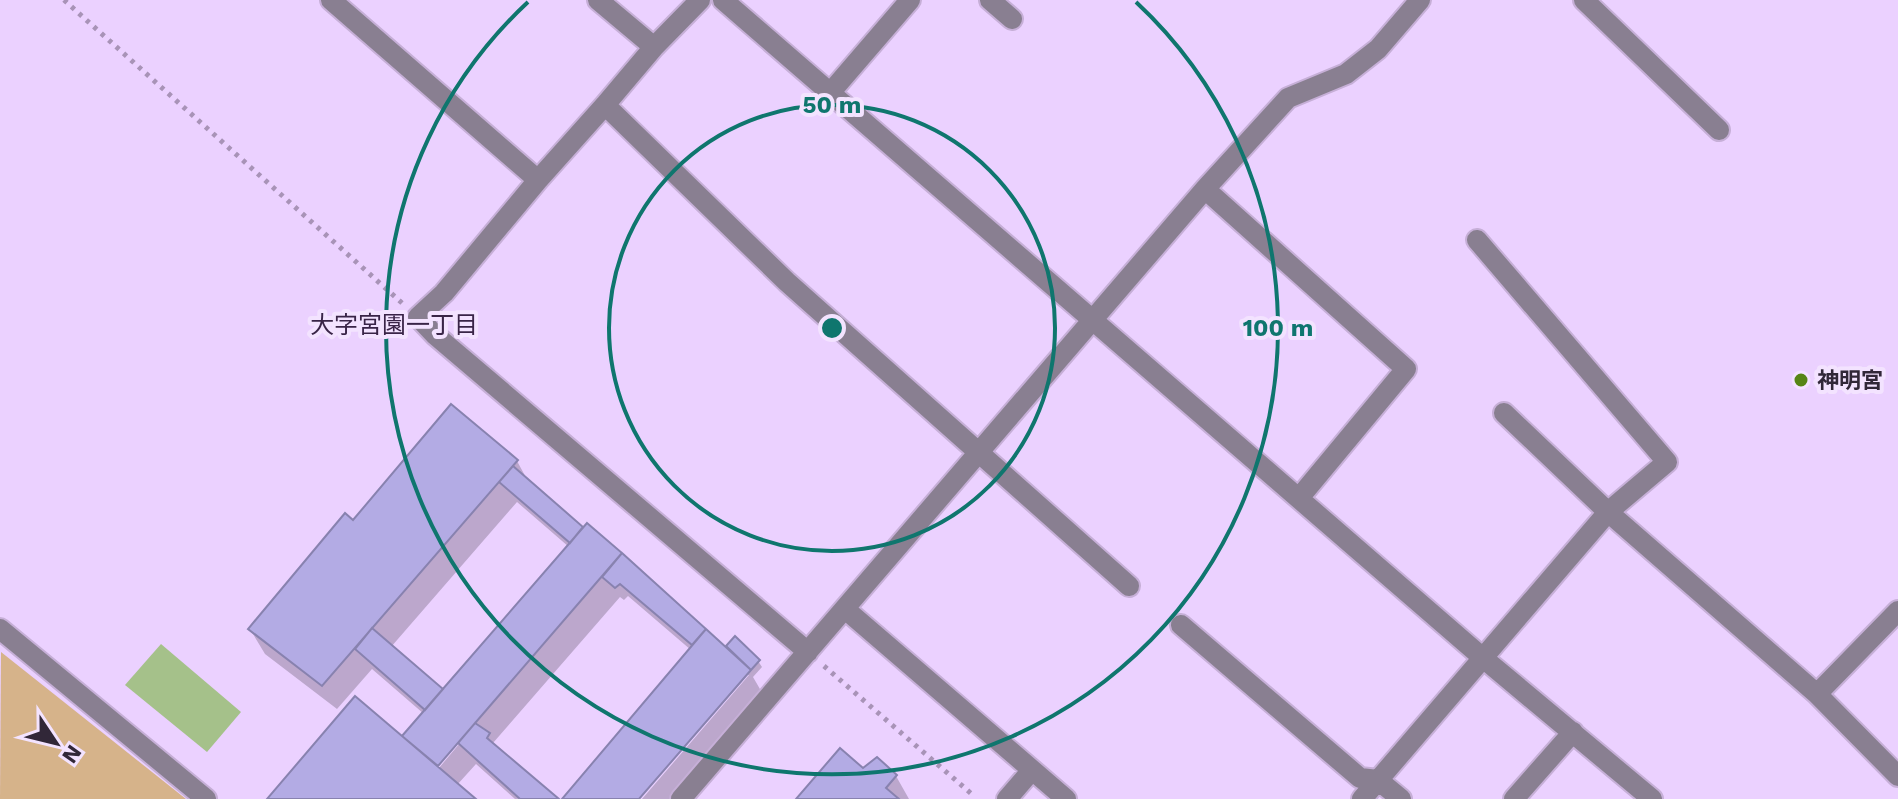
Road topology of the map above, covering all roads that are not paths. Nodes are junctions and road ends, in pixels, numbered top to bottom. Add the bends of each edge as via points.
1 (331, 0) edge
2 (598, 0) edge
3 (700, 0) edge
4 (723, 0) edge
5 (910, 0) edge
6 (990, 0) edge
7 (1420, 0) edge
8 (1584, 0) edge
9 (1012, 19) dead end
10 (654, 47) junction
11 (830, 93) junction
12 (605, 105) junction
13 (1719, 130) dead end
14 (538, 180) junction
15 (1205, 189) junction
16 (1477, 240) dead end
17 (1092, 319) junction
18 (1504, 413) dead end
19 (978, 453) junction
20 (1299, 498) junction
21 (1608, 512) junction
22 (1129, 586) dead end
23 (845, 609) junction
24 (1898, 611) edge
25 (1181, 625) dead end
26 (0, 630) edge
27 (808, 652) junction
28 (1483, 658) junction
29 (1817, 694) junction
30 (1573, 732) junction
31 (1032, 770) junction
32 (1898, 776) edge
33 (1378, 780) junction
34 (206, 799) edge
35 (681, 799) edge
36 (1007, 799) edge
37 (1066, 799) edge
38 (1362, 799) edge
39 (1401, 799) edge
40 (1514, 799) edge
41 (1652, 799) edge

1 - 14 street
2 - 10 street
3 - 10 street
4 - 11 street
5 - 11 street
6 - 9 street
7 - 15 street via 1378,49 1346,74 1288,98
8 - 13 street
10 - 12 street
11 - 17 street
12 - 14 street
12 - 19 street via 787,282
14 - 27 street via 418,317
15 - 17 street
15 - 20 street via 1406,369
16 - 21 street via 1667,462
17 - 19 street
17 - 20 street
18 - 21 street
19 - 22 street
19 - 23 street
20 - 28 street
21 - 28 street
21 - 29 street
23 - 27 street
23 - 31 street
24 - 29 street
25 - 33 street via 1360,778
26 - 34 street
27 - 35 street
28 - 30 street
28 - 33 street
29 - 32 street
30 - 40 street
30 - 41 street
31 - 36 street
31 - 37 street
33 - 38 street
33 - 39 street

